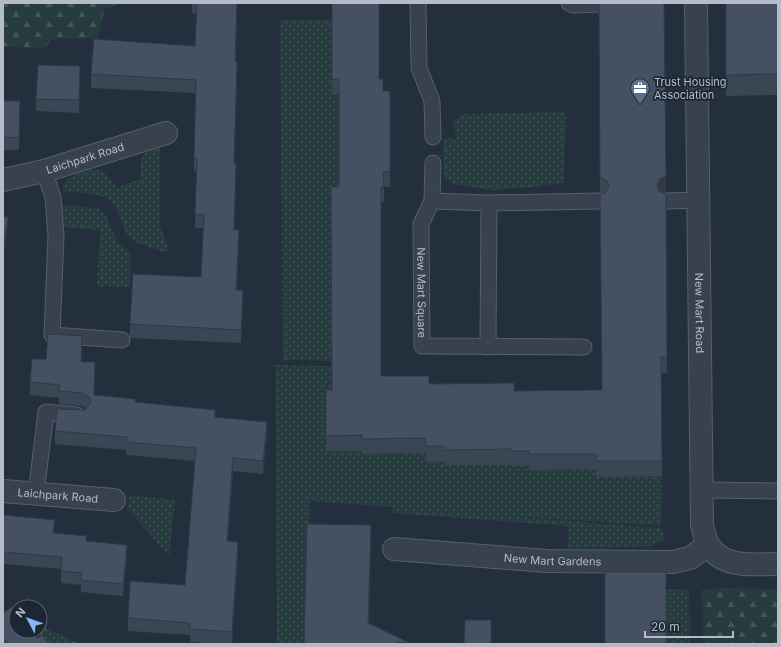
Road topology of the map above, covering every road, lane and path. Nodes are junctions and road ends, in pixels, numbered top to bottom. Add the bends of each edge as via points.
1 (418, 3) edge
2 (569, 3) edge
3 (696, 3) edge
4 (599, 4) edge
5 (166, 134) dead end
6 (433, 137) dead end
7 (432, 163) dead end
8 (44, 171) junction
9 (3, 180) edge
10 (666, 200) edge
11 (699, 200) junction
12 (432, 201) junction
13 (600, 202) edge
14 (489, 203) junction
15 (122, 340) dead end
16 (488, 347) junction
17 (584, 347) dead end
18 (82, 415) edge
19 (702, 490) junction
20 (3, 491) edge
21 (778, 491) edge
22 (36, 494) junction
23 (114, 500) dead end
24 (708, 545) junction
25 (394, 550) dead end
26 (778, 564) edge

1 - 6 lane via 419,68 432,101
2 - 4 lane
3 - 11 street, New Mart Road
5 - 8 street, Laichpark Road
7 - 12 lane, New Mart Square
8 - 9 street, Laichpark Road
8 - 15 lane via 53,197 56,236 52,335
10 - 11 lane
11 - 19 street, New Mart Road
12 - 14 lane
12 - 16 lane, New Mart Square via 421,224 422,346
13 - 14 lane
14 - 16 lane
16 - 17 lane, New Mart Square
18 - 22 lane via 46,412
19 - 21 lane
19 - 24 street, New Mart Road via 702,525
20 - 22 street, Laichpark Road
22 - 23 street, Laichpark Road
24 - 25 street, New Mart Gardens via 690,558 673,562 547,561
24 - 26 street, New Mart Road via 720,558 738,564

